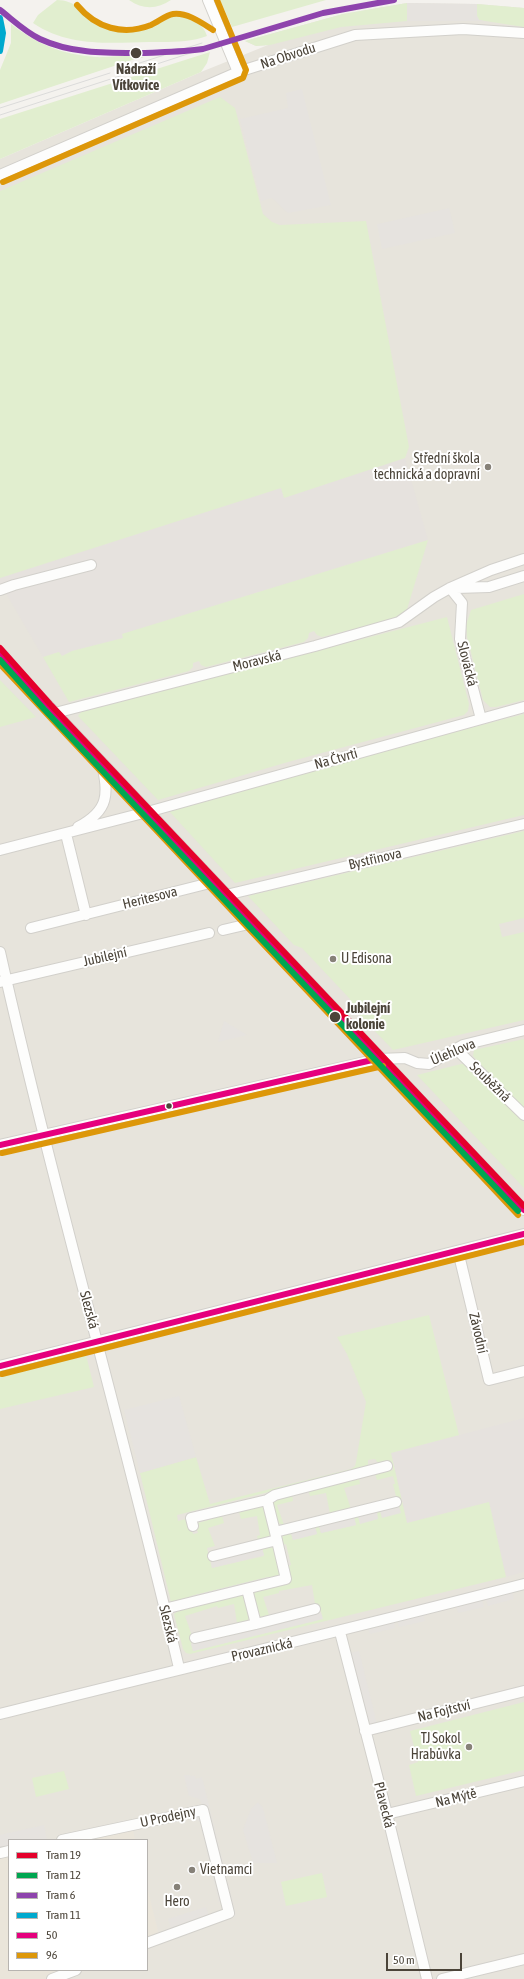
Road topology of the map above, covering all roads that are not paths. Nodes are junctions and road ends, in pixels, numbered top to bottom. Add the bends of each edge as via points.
1 (208, 0) edge
2 (524, 33) edge
3 (238, 72) junction
4 (0, 175) edge
5 (524, 559) edge
6 (92, 565) dead end
7 (524, 576) edge
8 (450, 588) junction
9 (0, 590) edge
10 (0, 652) edge
11 (524, 707) edge
12 (55, 712) junction
13 (481, 718) junction
14 (102, 763) junction
15 (148, 812) junction
16 (524, 824) edge
17 (66, 834) junction
18 (0, 850) edge
19 (214, 882) junction
20 (226, 895) junction
21 (86, 915) junction
22 (254, 923) junction
23 (31, 928) dead end
24 (222, 930) dead end
25 (209, 933) dead end
26 (0, 952) edge
27 (3, 981) edge
28 (524, 1030) edge
29 (456, 1049) junction
30 (381, 1058) junction
31 (524, 1115) edge
32 (43, 1134) junction
33 (0, 1145) edge
34 (524, 1210) edge
35 (524, 1234) edge
36 (458, 1251) junction
37 (98, 1341) junction
38 (0, 1366) edge
39 (524, 1371) edge
40 (387, 1466) dead end
41 (267, 1500) junction
42 (396, 1502) dead end
43 (193, 1526) dead end
44 (276, 1536) junction
45 (213, 1556) dead end
46 (524, 1584) edge
47 (247, 1589) junction
48 (164, 1609) junction
49 (316, 1609) dead end
50 (256, 1624) junction
51 (340, 1632) junction
52 (195, 1638) dead end
53 (179, 1668) junction
54 (524, 1691) edge
55 (0, 1714) edge
56 (365, 1731) junction
57 (524, 1781) edge
58 (387, 1814) junction
59 (67, 1839) edge
60 (148, 1944) edge
61 (524, 1959) edge
62 (73, 1971) edge
63 (52, 1979) edge
64 (426, 1979) edge
65 (442, 1979) edge

1 - 3 street
2 - 3 street, Na Obvodu via 463,29 355,35
3 - 4 street, Na Obvodu
5 - 8 street, Moravská
6 - 9 street
7 - 8 street via 489,587
8 - 12 street, Moravská via 399,622
8 - 13 street, Slovácká via 462,603 460,639
10 - 12 street
11 - 13 street, Na Čtvrti
12 - 14 street
13 - 15 street, Na Čtvrti
14 - 15 street
14 - 17 street via 106,784 105,803 89,821
15 - 17 street, Na Čtvrti
15 - 19 street
16 - 20 street, Bystřinova
17 - 18 street
17 - 21 street
19 - 20 street
19 - 21 street, Heritesova
20 - 22 street
21 - 23 street, Heritesova
22 - 24 street
22 - 30 street
25 - 27 street, Jubilejní
26 - 27 street, Slezská
27 - 32 street, Slezská
28 - 29 street, Úlehlova
29 - 30 street, Úlehlova via 429,1064 405,1058
29 - 31 street, Souběžná
30 - 32 street, Úlehlova
30 - 34 street
32 - 33 street, Úlehlova
32 - 37 street, Slezská
35 - 36 street
36 - 37 street
36 - 39 street, Závodní via 489,1380
37 - 38 street
37 - 48 street, Slezská
40 - 41 street via 275,1495
41 - 43 street via 191,1518
41 - 44 street
42 - 44 street
44 - 45 street
44 - 47 street via 286,1579
46 - 51 street, Provaznická
47 - 48 street
47 - 50 street
48 - 53 street, Slezská
49 - 50 street
50 - 52 street
51 - 53 street, Provaznická
51 - 56 street, Plavecká
53 - 55 street, Provaznická
54 - 56 street, Na Fojtství
56 - 58 street, Plavecká
57 - 58 street, Na Mýtě
58 - 64 street, Plavecká
59 - 60 street, U Prodejny via 203,1810 229,1913
61 - 65 street
62 - 63 street

